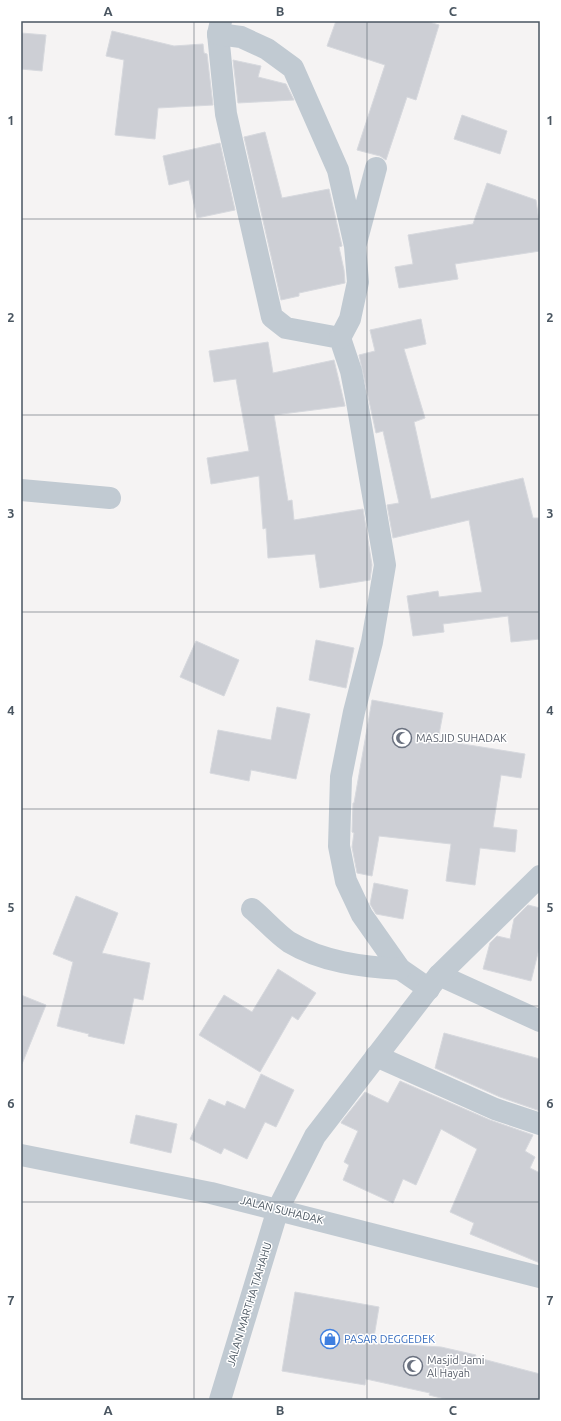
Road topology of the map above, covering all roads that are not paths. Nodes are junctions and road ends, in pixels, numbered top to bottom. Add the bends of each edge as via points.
1 (219, 28) edge
2 (376, 168) dead end
3 (355, 246) junction
4 (340, 338) junction
5 (21, 490) edge
6 (110, 498) dead end
7 (540, 876) edge
8 (252, 909) dead end
9 (400, 969) junction
10 (434, 982) junction
11 (540, 1021) edge
12 (376, 1056) junction
13 (540, 1124) edge
14 (21, 1156) edge
15 (278, 1208) junction
16 (540, 1277) edge
17 (220, 1400) edge

1 - 3 street via 267,49 293,68 338,170
1 - 4 street via 226,114 272,317 286,328
2 - 3 street
3 - 4 street via 358,282 350,319
4 - 9 street via 354,386 385,565 372,642 341,776 339,846 346,881 362,915
5 - 6 street
7 - 10 street, JALAN MARTHA TIAHAHU
8 - 9 street via 289,941 312,953 364,967
9 - 10 street
10 - 11 street
10 - 12 street, JALAN MARTHA TIAHAHU
12 - 13 street via 495,1110
12 - 15 street, JALAN MARTHA TIAHAHU via 315,1136
14 - 15 street, JALAN SUHADAK
15 - 16 street, JALAN SUHADAK
15 - 17 street, JALAN MARTHA TIAHAHU

